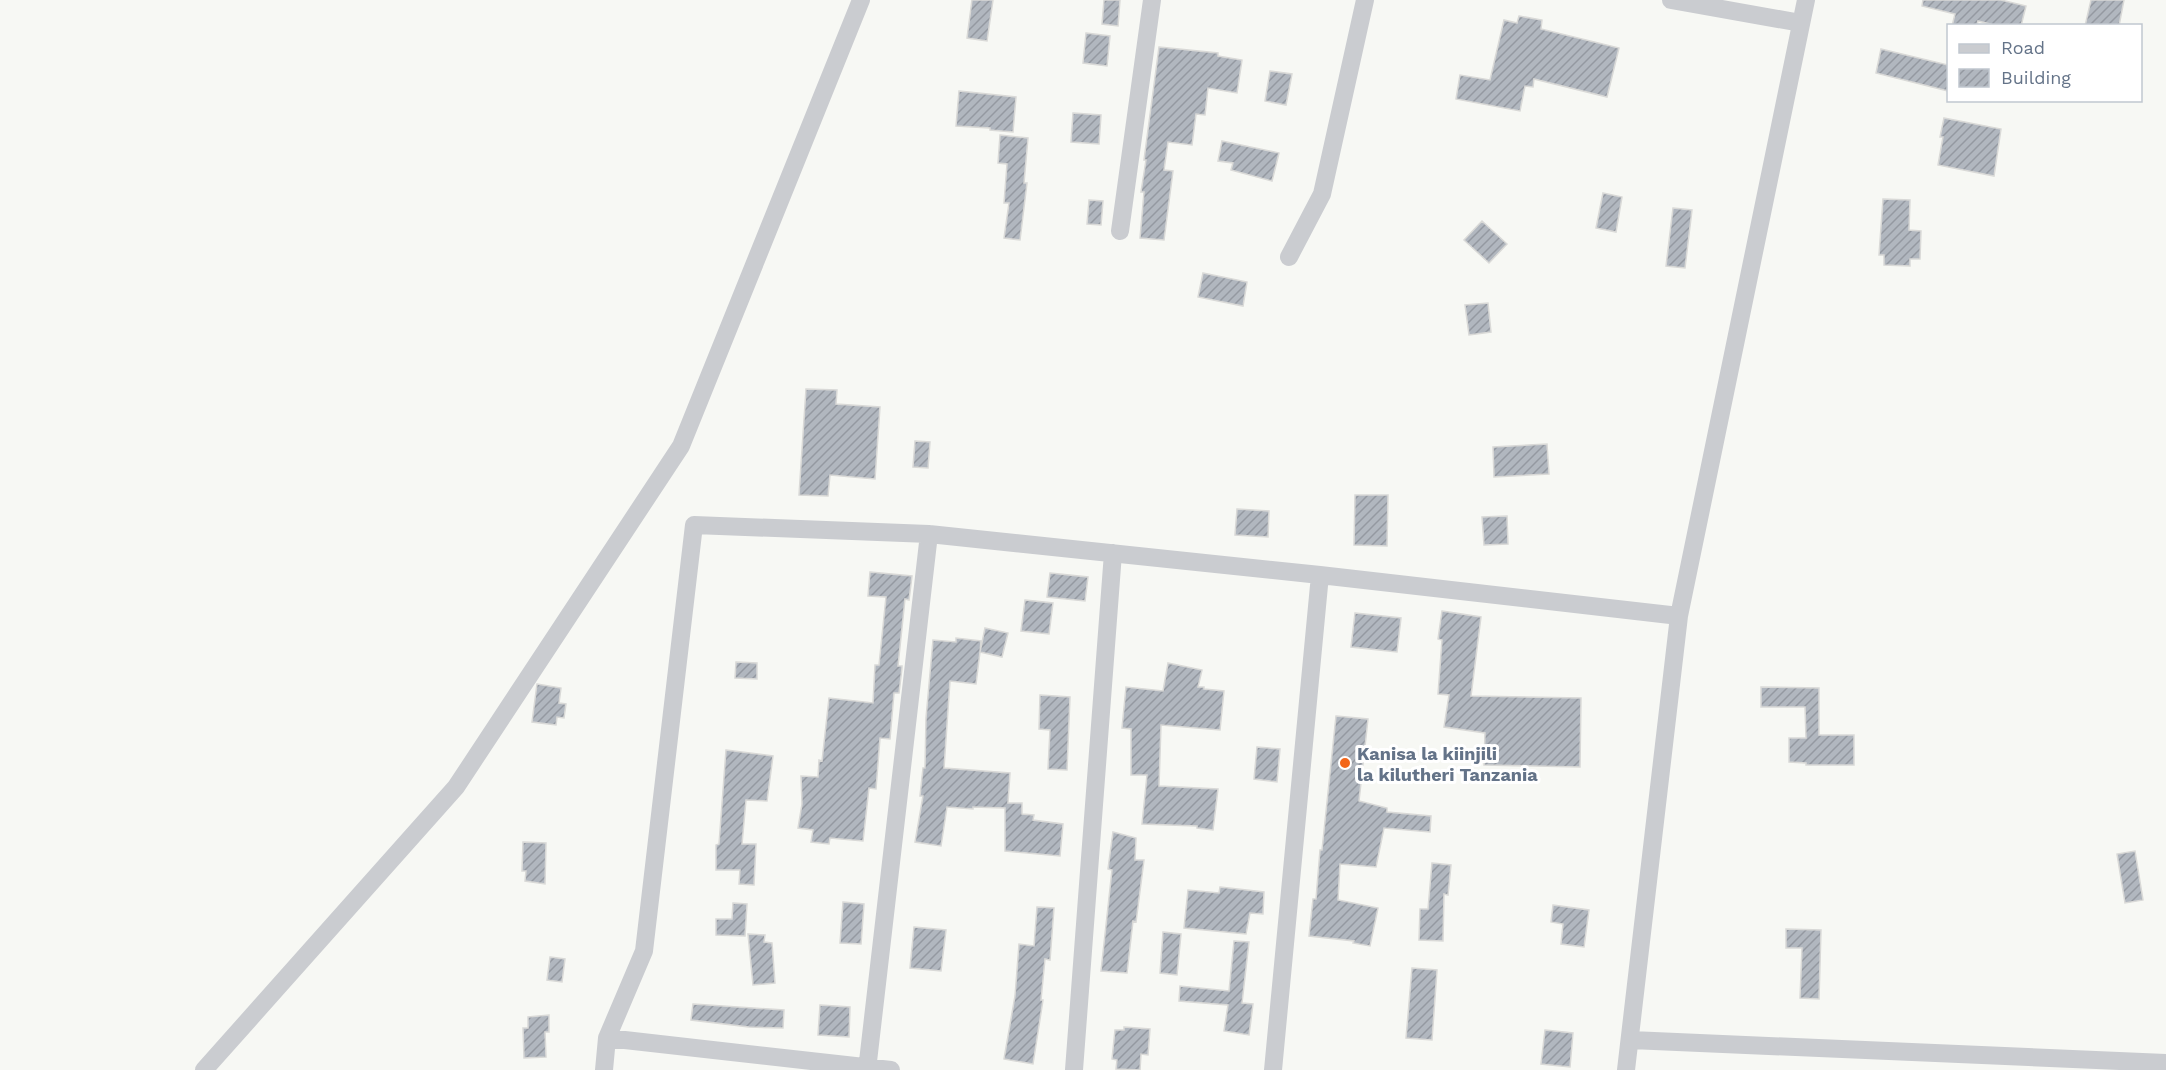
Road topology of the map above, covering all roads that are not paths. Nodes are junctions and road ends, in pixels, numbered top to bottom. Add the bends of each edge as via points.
1 (861, 0) edge
2 (1152, 0) edge
3 (1365, 0) edge
4 (1671, 0) edge
5 (1806, 0) edge
6 (1801, 23) junction
7 (1120, 231) dead end
8 (1289, 257) dead end
9 (928, 534) junction
10 (1113, 553) junction
11 (1320, 574) junction
12 (1679, 616) junction
13 (607, 1038) junction
14 (1631, 1040) junction
15 (2166, 1063) edge
16 (867, 1068) edge
17 (204, 1070) edge
18 (604, 1070) edge
19 (891, 1070) edge
20 (1074, 1070) edge
21 (1273, 1070) edge
22 (1626, 1070) edge

1 - 17 street via 681,446 456,787
2 - 7 street
3 - 8 street via 1322,195
4 - 6 street
5 - 6 street
6 - 12 street
9 - 10 street
9 - 13 street via 694,525 644,951
9 - 16 street
10 - 11 street
10 - 20 street
11 - 12 street
11 - 21 street
12 - 14 street
13 - 16 street
13 - 18 street
14 - 15 street
14 - 22 street
16 - 19 street

